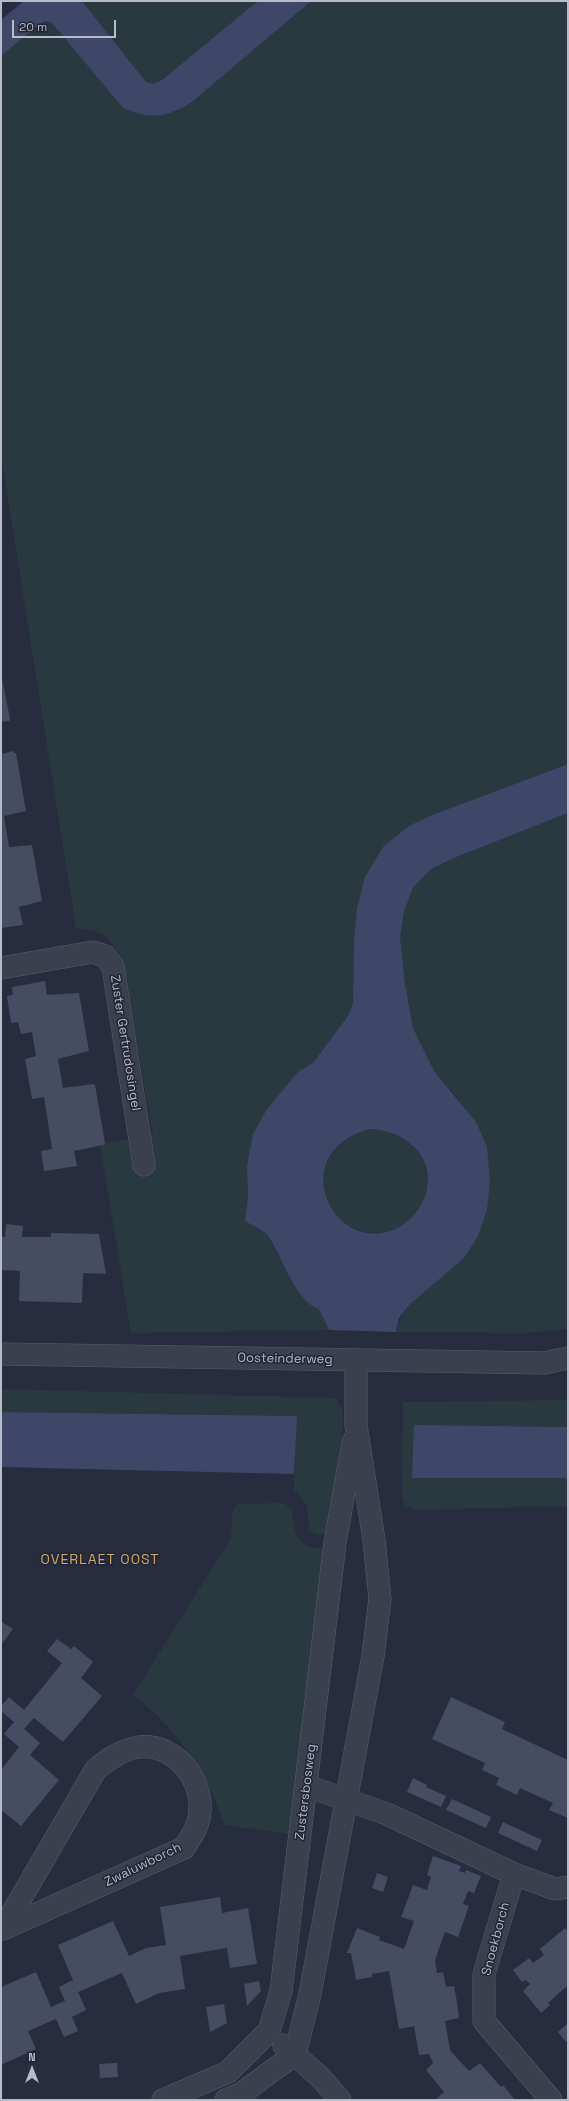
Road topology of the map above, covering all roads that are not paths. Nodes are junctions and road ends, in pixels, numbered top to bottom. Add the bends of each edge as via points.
1 (1, 968) edge
2 (144, 1165) dead end
3 (1, 1354) edge
4 (568, 1358) edge
5 (356, 1360) junction
6 (356, 1425) junction
7 (307, 1786) junction
8 (346, 1799) junction
9 (514, 1874) junction
10 (568, 1887) edge
11 (2, 1929) edge
12 (269, 2031) junction
13 (295, 2054) junction
14 (163, 2100) edge
15 (226, 2100) edge
16 (340, 2100) edge
17 (551, 2100) edge

1 - 2 street, Zuster Gertrudosingel via 93,952 105,956 113,967
3 - 5 street, Oosteinderweg
4 - 5 street, Oosteinderweg via 544,1363
5 - 6 street, Zustersbosweg
6 - 7 street, Zustersbosweg via 335,1542
6 - 8 street, Zustersbosweg via 374,1540 380,1599 373,1656
7 - 8 street
7 - 12 street, Zustersbosweg via 281,1991
8 - 9 street via 387,1814
8 - 13 street, Zustersbosweg via 310,1994
9 - 10 street via 556,1889
9 - 17 street, Snoekborch via 484,1974 484,2021
11 - 11 street, Zwaluwborch via 96,1769 117,1754 139,1747 164,1750 184,1764 195,1782 200,1804 197,1826 184,1848
12 - 13 street
12 - 14 street, Zustersbosweg via 228,2072
13 - 15 street via 242,2093
13 - 16 street

